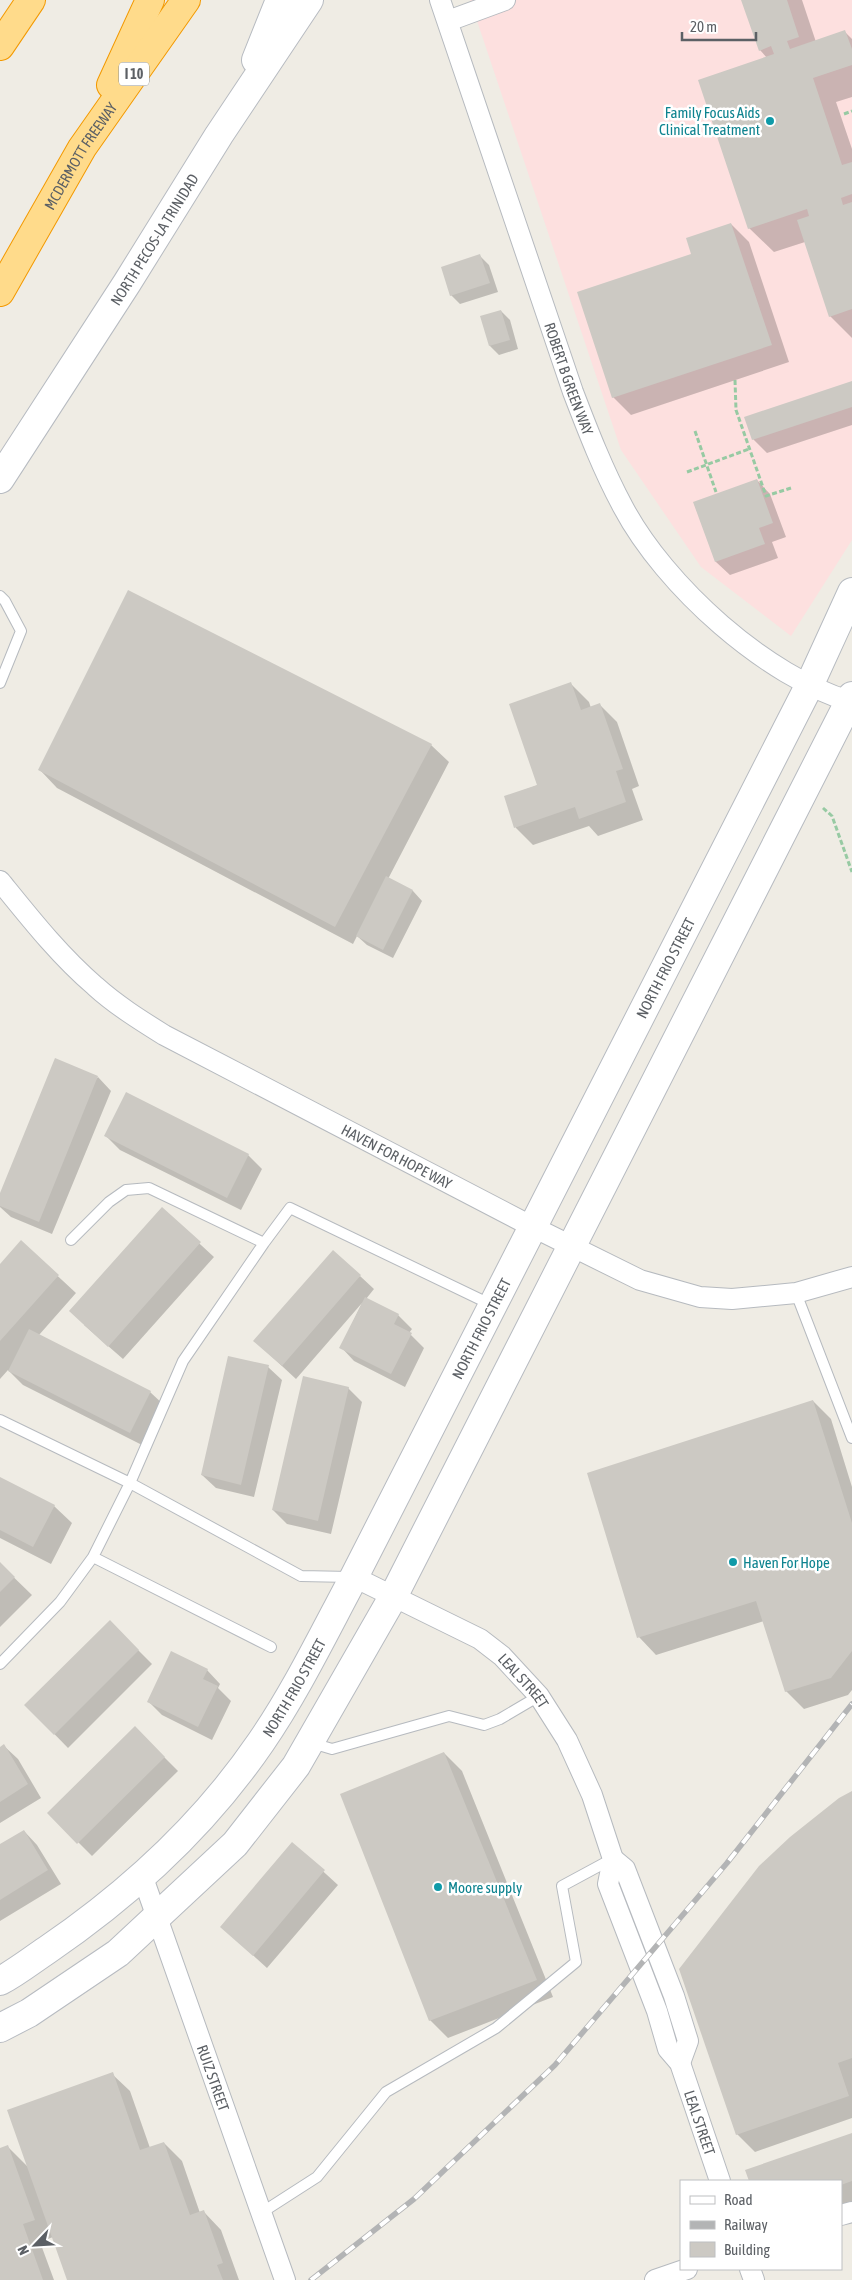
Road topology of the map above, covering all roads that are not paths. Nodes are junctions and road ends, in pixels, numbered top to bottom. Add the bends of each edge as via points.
1 (31, 0) edge
2 (150, 0) edge
3 (186, 0) edge
4 (280, 0) edge
5 (310, 0) edge
6 (440, 0) edge
7 (505, 0) edge
8 (448, 21) junction
9 (2, 44) edge
10 (220, 136) junction
11 (82, 148) junction
12 (0, 292) edge
13 (0, 479) edge
14 (852, 592) edge
15 (0, 596) edge
16 (0, 683) edge
17 (809, 686) junction
18 (851, 700) edge
19 (0, 881) edge
20 (531, 1226) junction
21 (71, 1240) dead end
22 (264, 1243) junction
23 (571, 1245) junction
24 (852, 1277) edge
25 (796, 1293) junction
26 (492, 1305) junction
27 (0, 1420) edge
28 (852, 1438) edge
29 (130, 1483) junction
30 (93, 1557) junction
31 (354, 1578) junction
32 (393, 1597) junction
33 (271, 1647) dead end
34 (0, 1664) edge
35 (539, 1696) junction
36 (310, 1742) junction
37 (613, 1859) junction
38 (142, 1875) junction
39 (158, 1916) junction
40 (0, 1981) edge
41 (0, 2028) edge
42 (720, 2180) edge
43 (261, 2213) junction
44 (684, 2270) edge
45 (285, 2280) edge
46 (655, 2280) edge

1 - 9 highway
2 - 11 highway
3 - 11 highway, MCDERMOTT FREEWAY / I 10
4 - 10 main road via 247,82
5 - 10 main road, NORTH PECOS-LA TRINIDAD
6 - 8 street, ROBERT B GREEN WAY
7 - 8 street
8 - 17 street, ROBERT B GREEN WAY via 573,392 595,450 623,508 674,579 704,609 746,646
10 - 13 main road, NORTH PECOS-LA TRINIDAD
11 - 12 highway, MCDERMOTT FREEWAY / I 10
14 - 17 main road, NORTH FRIO STREET
15 - 16 lane via 21,631
17 - 18 street, ROBERT B GREEN WAY
17 - 20 main road, NORTH FRIO STREET
18 - 23 main road
19 - 20 street, HAVEN FOR HOPE WAY via 65,958 128,1013 164,1035
20 - 23 street, HAVEN FOR HOPE WAY
20 - 26 main road, NORTH FRIO STREET
21 - 22 lane via 109,1202 126,1190 149,1188
22 - 26 lane via 290,1208
22 - 29 lane via 183,1361
23 - 25 street, HAVEN FOR HOPE WAY via 640,1280 700,1296 732,1299
23 - 32 main road
24 - 25 street, HAVEN FOR HOPE WAY
25 - 28 lane
26 - 31 main road, NORTH FRIO STREET
27 - 29 lane
29 - 30 lane
29 - 31 lane via 301,1576
30 - 33 lane
30 - 34 lane via 60,1602
31 - 32 street, LEAL STREET
31 - 38 main road, NORTH FRIO STREET via 261,1742 203,1816
32 - 35 street, LEAL STREET via 480,1639 502,1656
32 - 36 main road
35 - 36 lane via 484,1725 449,1716 332,1750
35 - 37 street, LEAL STREET via 570,1748 592,1795
36 - 39 main road via 296,1766 235,1844
37 - 42 street, LEAL STREET via 608,1884 657,2011 668,2049 680,2063
37 - 43 lane via 562,1886 576,1962 496,2028 386,2092 317,2177
38 - 39 street, RUIZ STREET
38 - 40 main road, NORTH FRIO STREET via 92,1920
39 - 41 main road via 118,1953 29,2013
39 - 43 street, RUIZ STREET
43 - 45 street, RUIZ STREET
44 - 46 street

